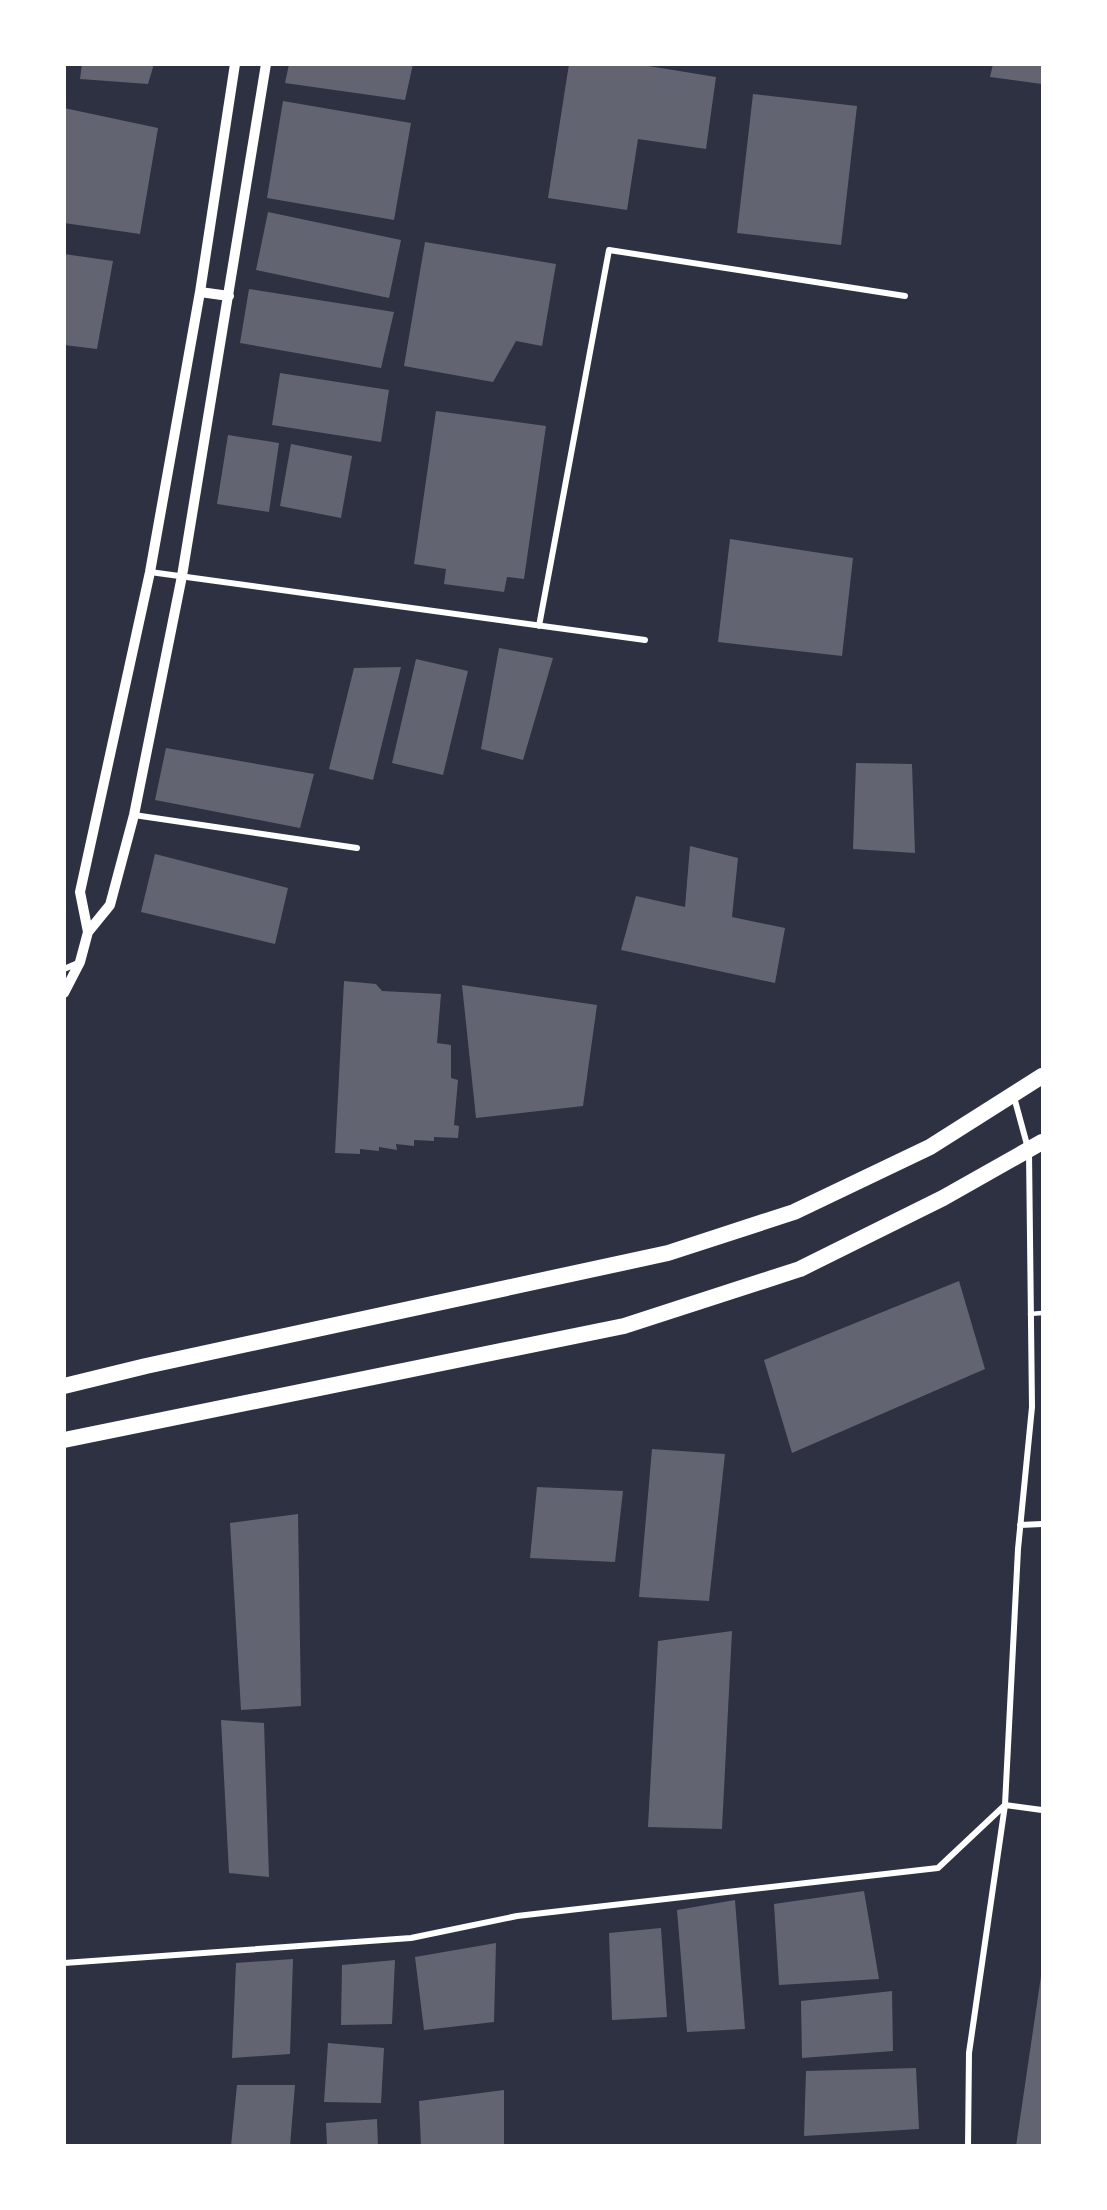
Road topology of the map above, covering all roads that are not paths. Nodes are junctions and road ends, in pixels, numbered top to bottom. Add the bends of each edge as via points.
1 (235, 64) edge
2 (266, 64) edge
3 (200, 292) junction
4 (229, 296) junction
5 (905, 296) dead end
6 (150, 572) junction
7 (182, 576) junction
8 (539, 626) junction
9 (645, 640) dead end
10 (134, 815) junction
11 (357, 848) dead end
12 (88, 932) junction
13 (80, 962) junction
14 (64, 969) edge
15 (64, 993) edge
16 (1042, 1076) edge
17 (1013, 1094) junction
18 (1036, 1147) edge
19 (1042, 1313) edge
20 (1030, 1314) junction
21 (64, 1386) edge
22 (64, 1440) edge
23 (1042, 1524) edge
24 (1020, 1525) junction
25 (1005, 1805) junction
26 (1042, 1810) edge
27 (64, 1963) edge
28 (968, 2145) edge

1 - 3 street
2 - 4 street
3 - 4 street
3 - 6 street
4 - 7 street
5 - 8 street via 609,250
6 - 7 street
6 - 12 street via 80,892
7 - 8 street
7 - 10 street
8 - 9 street
10 - 11 street
10 - 12 street via 110,905
12 - 13 street
13 - 14 street
13 - 15 street
16 - 17 highway
17 - 18 street
17 - 21 highway via 930,1147 794,1212 669,1253
18 - 20 street
18 - 22 highway via 944,1198 800,1269 624,1326
19 - 20 lane
20 - 24 street via 1032,1407
23 - 24 street
24 - 25 street
25 - 26 street
25 - 27 street via 938,1868 517,1916 411,1938
25 - 28 street via 969,2053

